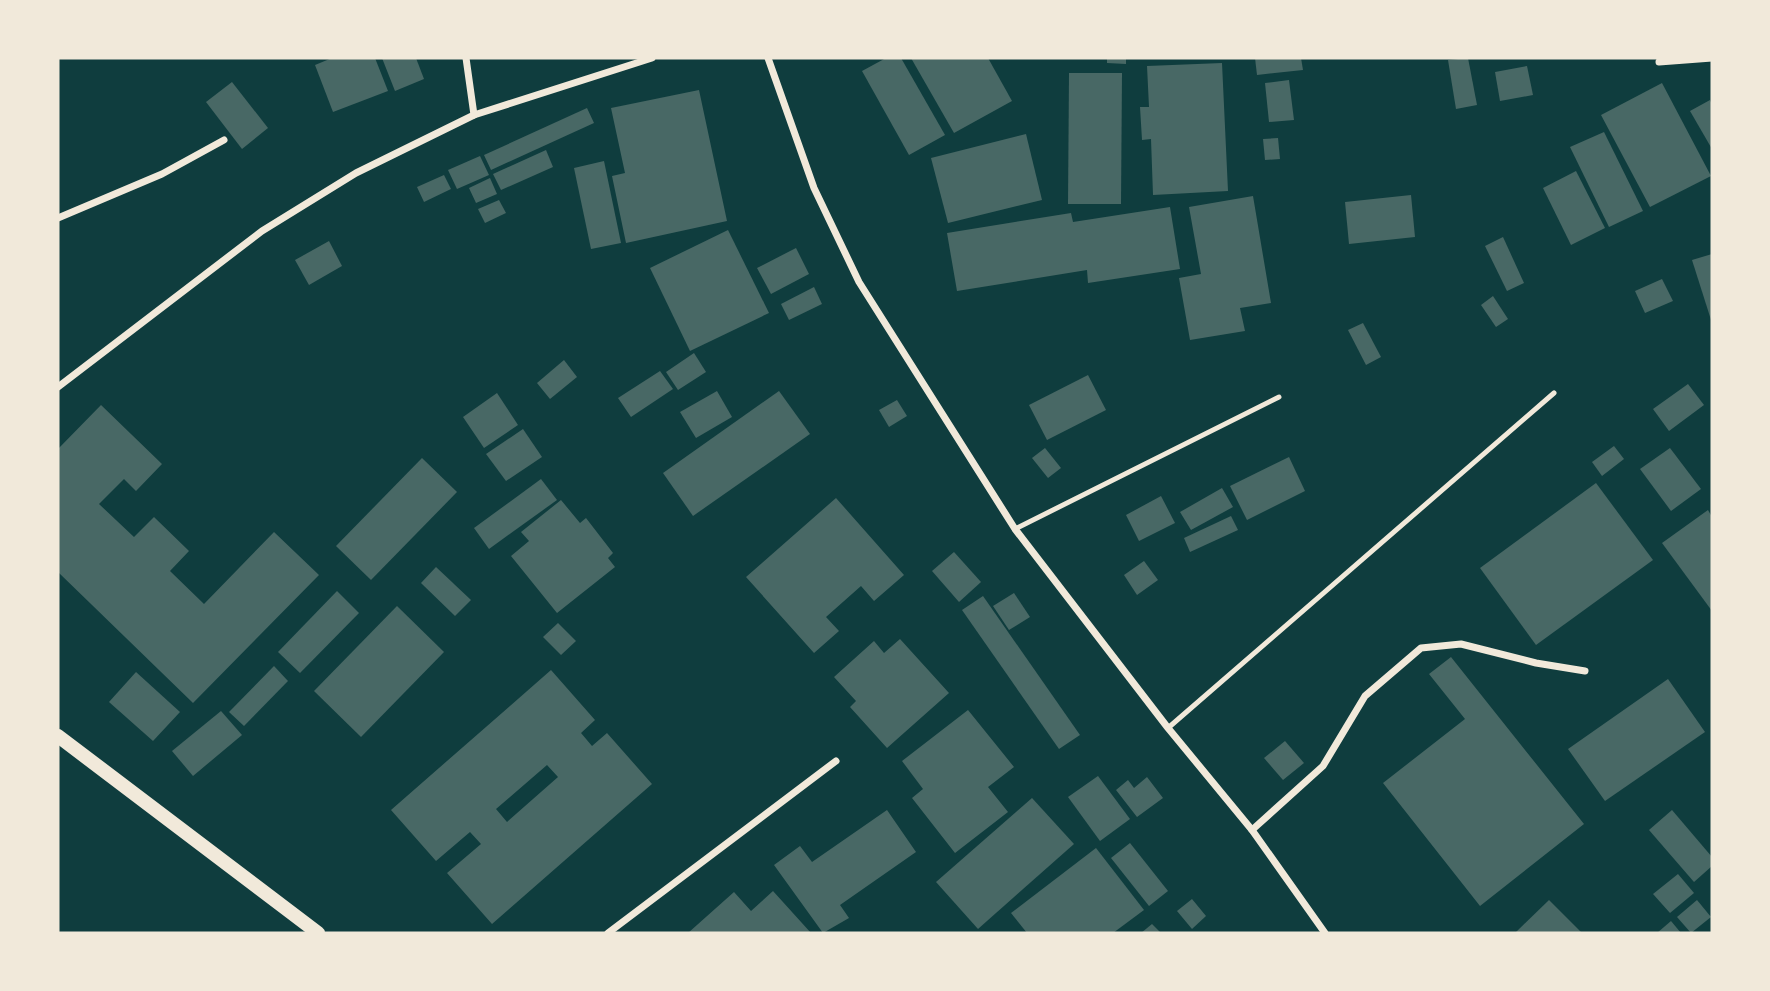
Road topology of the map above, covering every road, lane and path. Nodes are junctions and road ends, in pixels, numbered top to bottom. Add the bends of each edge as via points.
1 (466, 58) edge
2 (652, 58) edge
3 (768, 58) edge
4 (1712, 58) edge
5 (1659, 62) dead end
6 (474, 114) junction
7 (225, 140) dead end
8 (58, 218) edge
9 (58, 387) edge
10 (1554, 393) dead end
11 (1279, 397) dead end
12 (1015, 529) junction
13 (1585, 671) dead end
14 (1168, 728) junction
15 (58, 736) edge
16 (836, 761) dead end
17 (1252, 830) junction
18 (318, 933) edge
19 (608, 933) edge
20 (1325, 933) edge

1 - 6 street
2 - 6 street
3 - 12 street via 814,188 859,282
4 - 5 street
6 - 9 street via 356,173 262,231
7 - 8 street via 162,174
10 - 14 lane
11 - 12 lane
12 - 14 street
13 - 17 street via 1461,644 1421,648 1365,696 1323,766
14 - 17 street
15 - 18 main road
16 - 19 street
17 - 20 street

